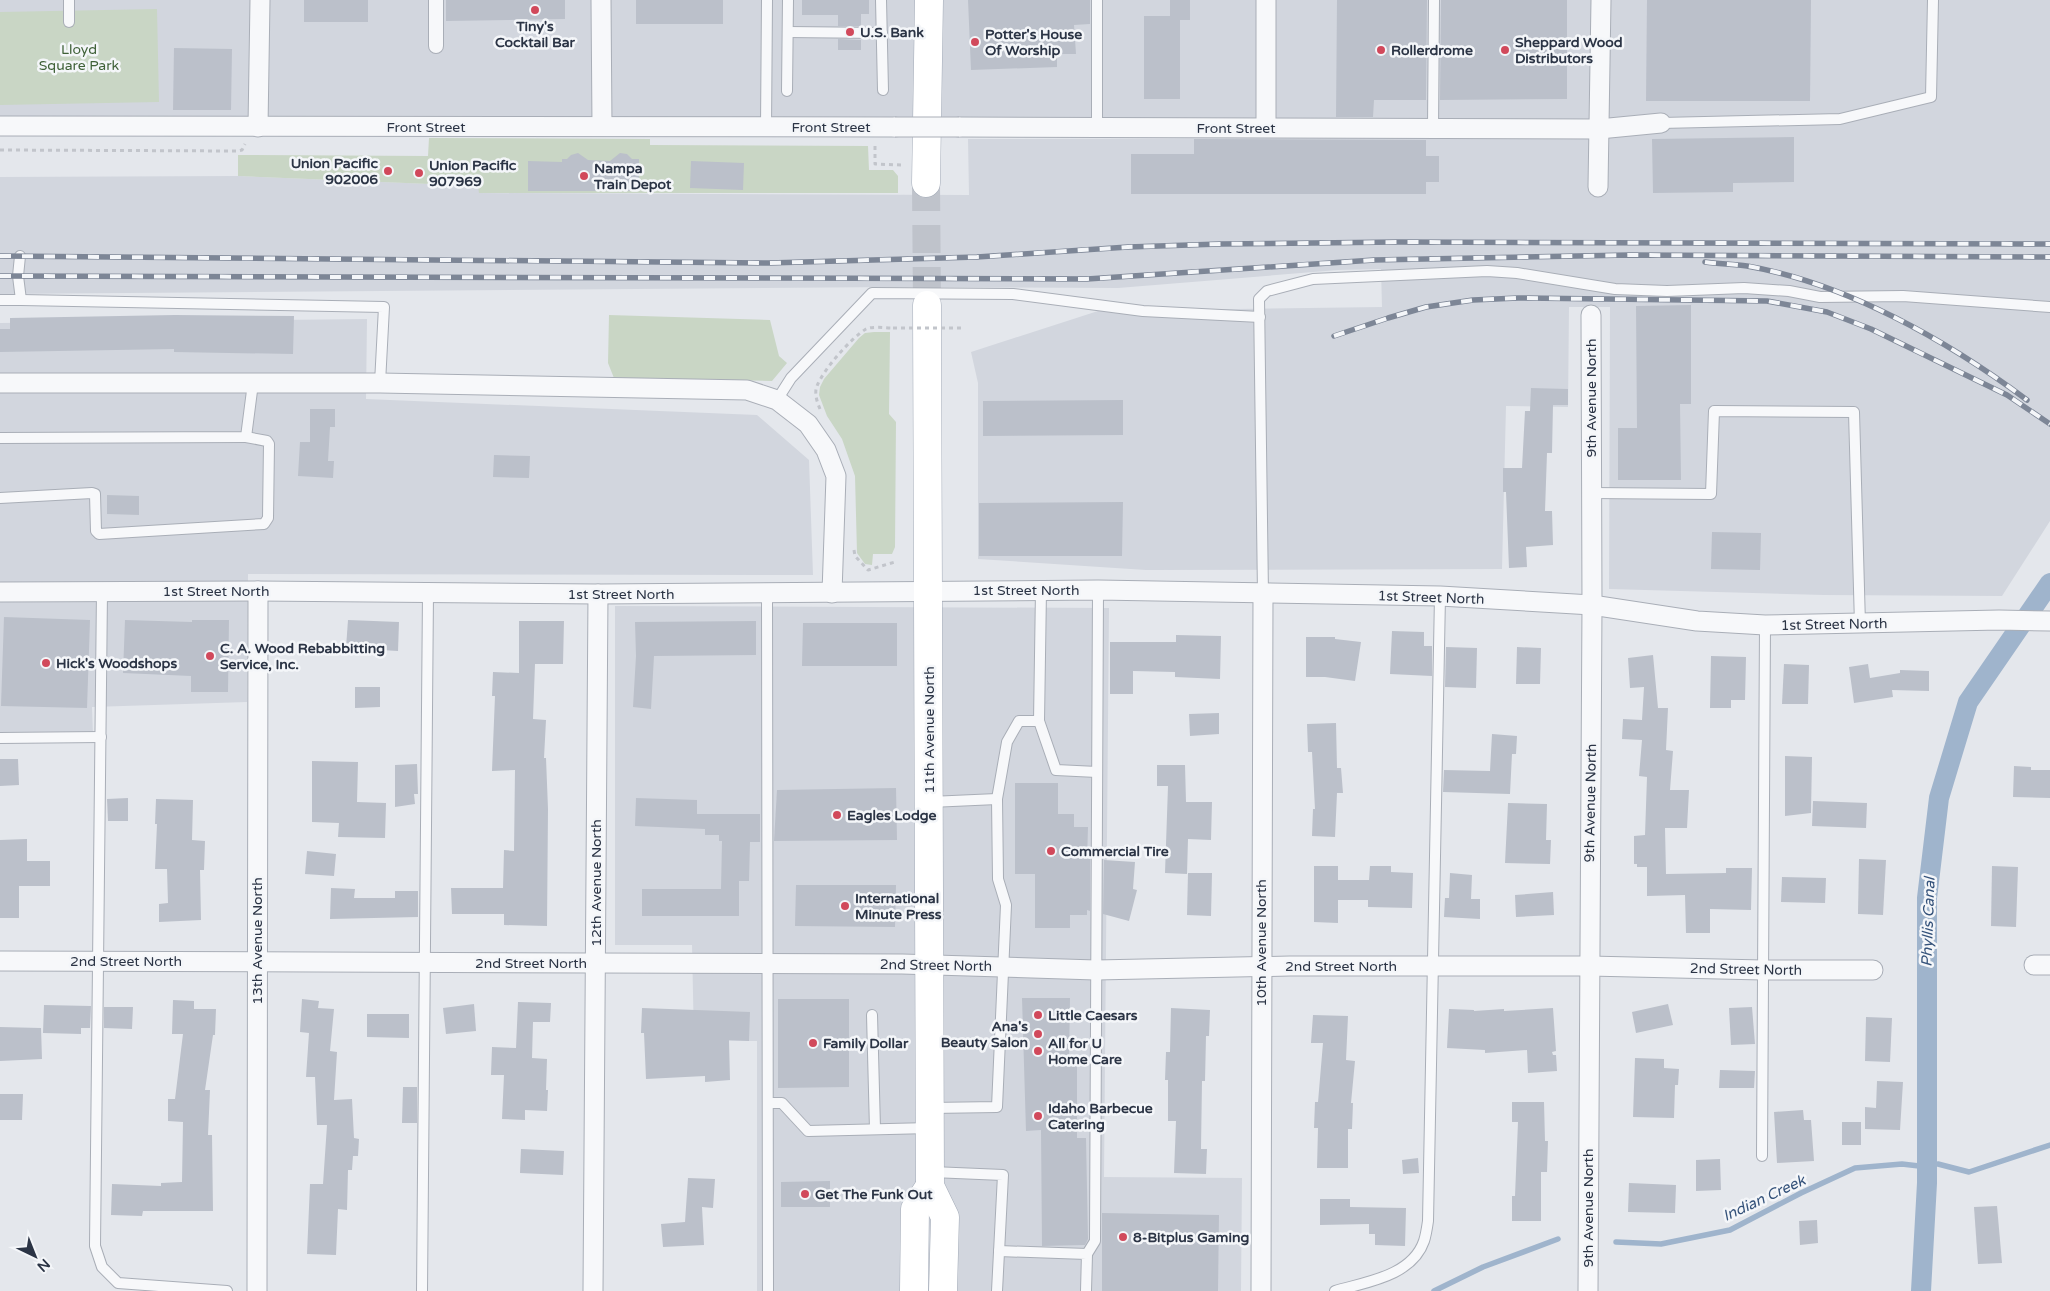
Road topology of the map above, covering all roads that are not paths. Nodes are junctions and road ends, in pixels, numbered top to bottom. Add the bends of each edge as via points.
1 (69, 0) edge
2 (260, 0) edge
3 (436, 0) edge
4 (601, 0) edge
5 (767, 0) edge
6 (788, 0) edge
7 (881, 0) edge
8 (929, 0) edge
9 (1097, 0) edge
10 (1266, 0) edge
11 (1434, 0) edge
12 (1601, 0) edge
13 (1933, 0) edge
14 (69, 22) dead end
15 (788, 32) junction
16 (882, 33) junction
17 (436, 46) dead end
18 (882, 90) dead end
19 (787, 91) dead end
20 (1661, 123) joint
21 (0, 126) edge
22 (602, 126) junction
23 (252, 127) junction
24 (766, 127) junction
25 (1097, 128) junction
26 (1266, 128) junction
27 (1433, 128) junction
28 (1599, 129) junction
29 (926, 183) tunnel mouth
30 (1598, 187) dead end
31 (20, 256) dead end
32 (0, 300) edge
33 (21, 300) junction
34 (927, 305) tunnel mouth
35 (2050, 307) edge
36 (1591, 315) dead end
37 (1260, 317) junction
38 (253, 383) junction
39 (380, 383) junction
40 (0, 384) edge
41 (778, 400) junction
42 (246, 436) junction
43 (0, 438) edge
44 (1590, 493) junction
45 (0, 498) edge
46 (929, 590) junction
47 (1041, 590) junction
48 (1098, 590) junction
49 (102, 591) junction
50 (258, 591) junction
51 (0, 592) edge
52 (428, 593) junction
53 (767, 593) junction
54 (832, 593) junction
55 (598, 594) junction
56 (1263, 594) junction
57 (1440, 596) junction
58 (1592, 605) junction
59 (2046, 621) edge
60 (1860, 624) junction
61 (1765, 625) junction
62 (1039, 721) junction
63 (101, 737) junction
64 (0, 738) edge
65 (1097, 772) junction
66 (997, 798) junction
67 (929, 802) junction
68 (0, 961) edge
69 (99, 961) junction
70 (258, 962) junction
71 (425, 962) junction
72 (595, 963) junction
73 (768, 964) junction
74 (930, 964) junction
75 (1432, 966) junction
76 (1589, 966) junction
77 (1002, 967) junction
78 (1261, 967) junction
79 (1096, 970) junction
80 (1763, 970) junction
81 (1873, 970) dead end
82 (872, 1015) dead end
83 (768, 1103) junction
84 (931, 1118) junction
85 (875, 1130) junction
86 (1762, 1156) dead end
87 (931, 1179) junction
88 (999, 1251) junction
89 (1087, 1254) junction
90 (227, 1291) edge
91 (257, 1291) edge
92 (422, 1291) edge
93 (593, 1291) edge
94 (768, 1291) edge
95 (914, 1291) edge
96 (943, 1291) edge
97 (997, 1291) edge
98 (1086, 1291) edge
99 (1260, 1291) edge
100 (1335, 1291) edge
101 (1588, 1291) edge

1 - 14 lane
2 - 23 street
3 - 17 street
4 - 22 street
5 - 24 lane
6 - 15 lane
7 - 16 lane
8 - 29 main road
9 - 25 lane
10 - 26 street
11 - 27 lane
12 - 28 street
13 - 20 lane via 1931,97 1840,119
15 - 16 lane
15 - 19 lane
16 - 18 lane
20 - 28 street, Front Street
21 - 23 street, Front Street
22 - 23 street, Front Street
22 - 24 street, Front Street
24 - 25 street, Front Street, bridge
25 - 26 street, Front Street
26 - 27 street, Front Street
27 - 28 street, Front Street
28 - 30 street
31 - 33 lane
32 - 33 lane
33 - 39 lane via 384,307
34 - 46 main road, 11th Avenue North
35 - 37 lane via 1904,296 1820,297 1744,288 1615,289 1487,271 1313,279 1266,291 1259,299
36 - 44 street, 9th Avenue North
37 - 41 lane via 1143,311 1013,294 872,293 791,378
37 - 56 lane
38 - 39 street
38 - 40 street
38 - 42 lane
39 - 41 street via 747,390
41 - 54 street via 808,424 826,450 836,476
42 - 43 lane
42 - 45 lane via 269,444 268,518 264,524 99,534 96,531 95,494
44 - 58 street, 9th Avenue North
44 - 60 lane via 1711,494 1714,411 1854,412
46 - 47 street, 1st Street North
46 - 54 street, 1st Street North
46 - 67 main road, 11th Avenue North
47 - 48 street, 1st Street North
47 - 62 lane
48 - 56 street, 1st Street North
48 - 65 lane
49 - 50 street, 1st Street North
49 - 51 street, 1st Street North
49 - 63 lane
50 - 52 street, 1st Street North
50 - 70 street, 13th Avenue North
52 - 55 street, 1st Street North
52 - 71 lane
53 - 54 street, 1st Street North
53 - 55 street, 1st Street North
53 - 73 lane
55 - 72 street, 12th Avenue North
56 - 57 street, 1st Street North
56 - 78 street, 10th Avenue North
57 - 58 street, 1st Street North
57 - 75 lane
58 - 61 street, 1st Street North via 1697,620
58 - 76 street, 9th Avenue North
59 - 60 street, 1st Street North
60 - 61 street, 1st Street North
61 - 80 lane
62 - 65 lane via 1056,770
62 - 66 lane via 1019,721 1007,742
63 - 64 lane
63 - 69 lane
65 - 79 lane
66 - 67 lane
66 - 77 lane via 998,879 1006,905
67 - 74 main road, 11th Avenue North
68 - 69 street, 2nd Street North
69 - 70 street, 2nd Street North
69 - 90 lane via 95,1246 102,1267 118,1283
70 - 71 street, 2nd Street North
70 - 91 street, 13th Avenue North
71 - 72 street, 2nd Street North
71 - 92 lane
72 - 73 street, 2nd Street North
72 - 93 street, 12th Avenue North
73 - 74 street, 2nd Street North
73 - 83 lane
74 - 77 street, 2nd Street North
74 - 84 main road, 11th Avenue North
75 - 76 street, 2nd Street North
75 - 78 street, 2nd Street North
75 - 100 lane via 1428,1221 1424,1242 1403,1268 1382,1278
76 - 80 street, 2nd Street North
76 - 101 street, 9th Avenue North
77 - 79 street, 2nd Street North
77 - 84 lane via 997,1107
78 - 79 street, 2nd Street North
78 - 99 street, 10th Avenue North
79 - 89 lane via 1095,1241
80 - 81 street, 2nd Street North
80 - 86 lane
82 - 85 lane
83 - 85 lane via 782,1104 808,1131
83 - 94 lane
84 - 85 lane
84 - 87 main road, 11th Avenue North
87 - 88 lane via 1003,1175
87 - 95 main road via 915,1209
87 - 96 main road, 11th Avenue North via 945,1217
88 - 89 lane
88 - 97 lane
89 - 98 lane

